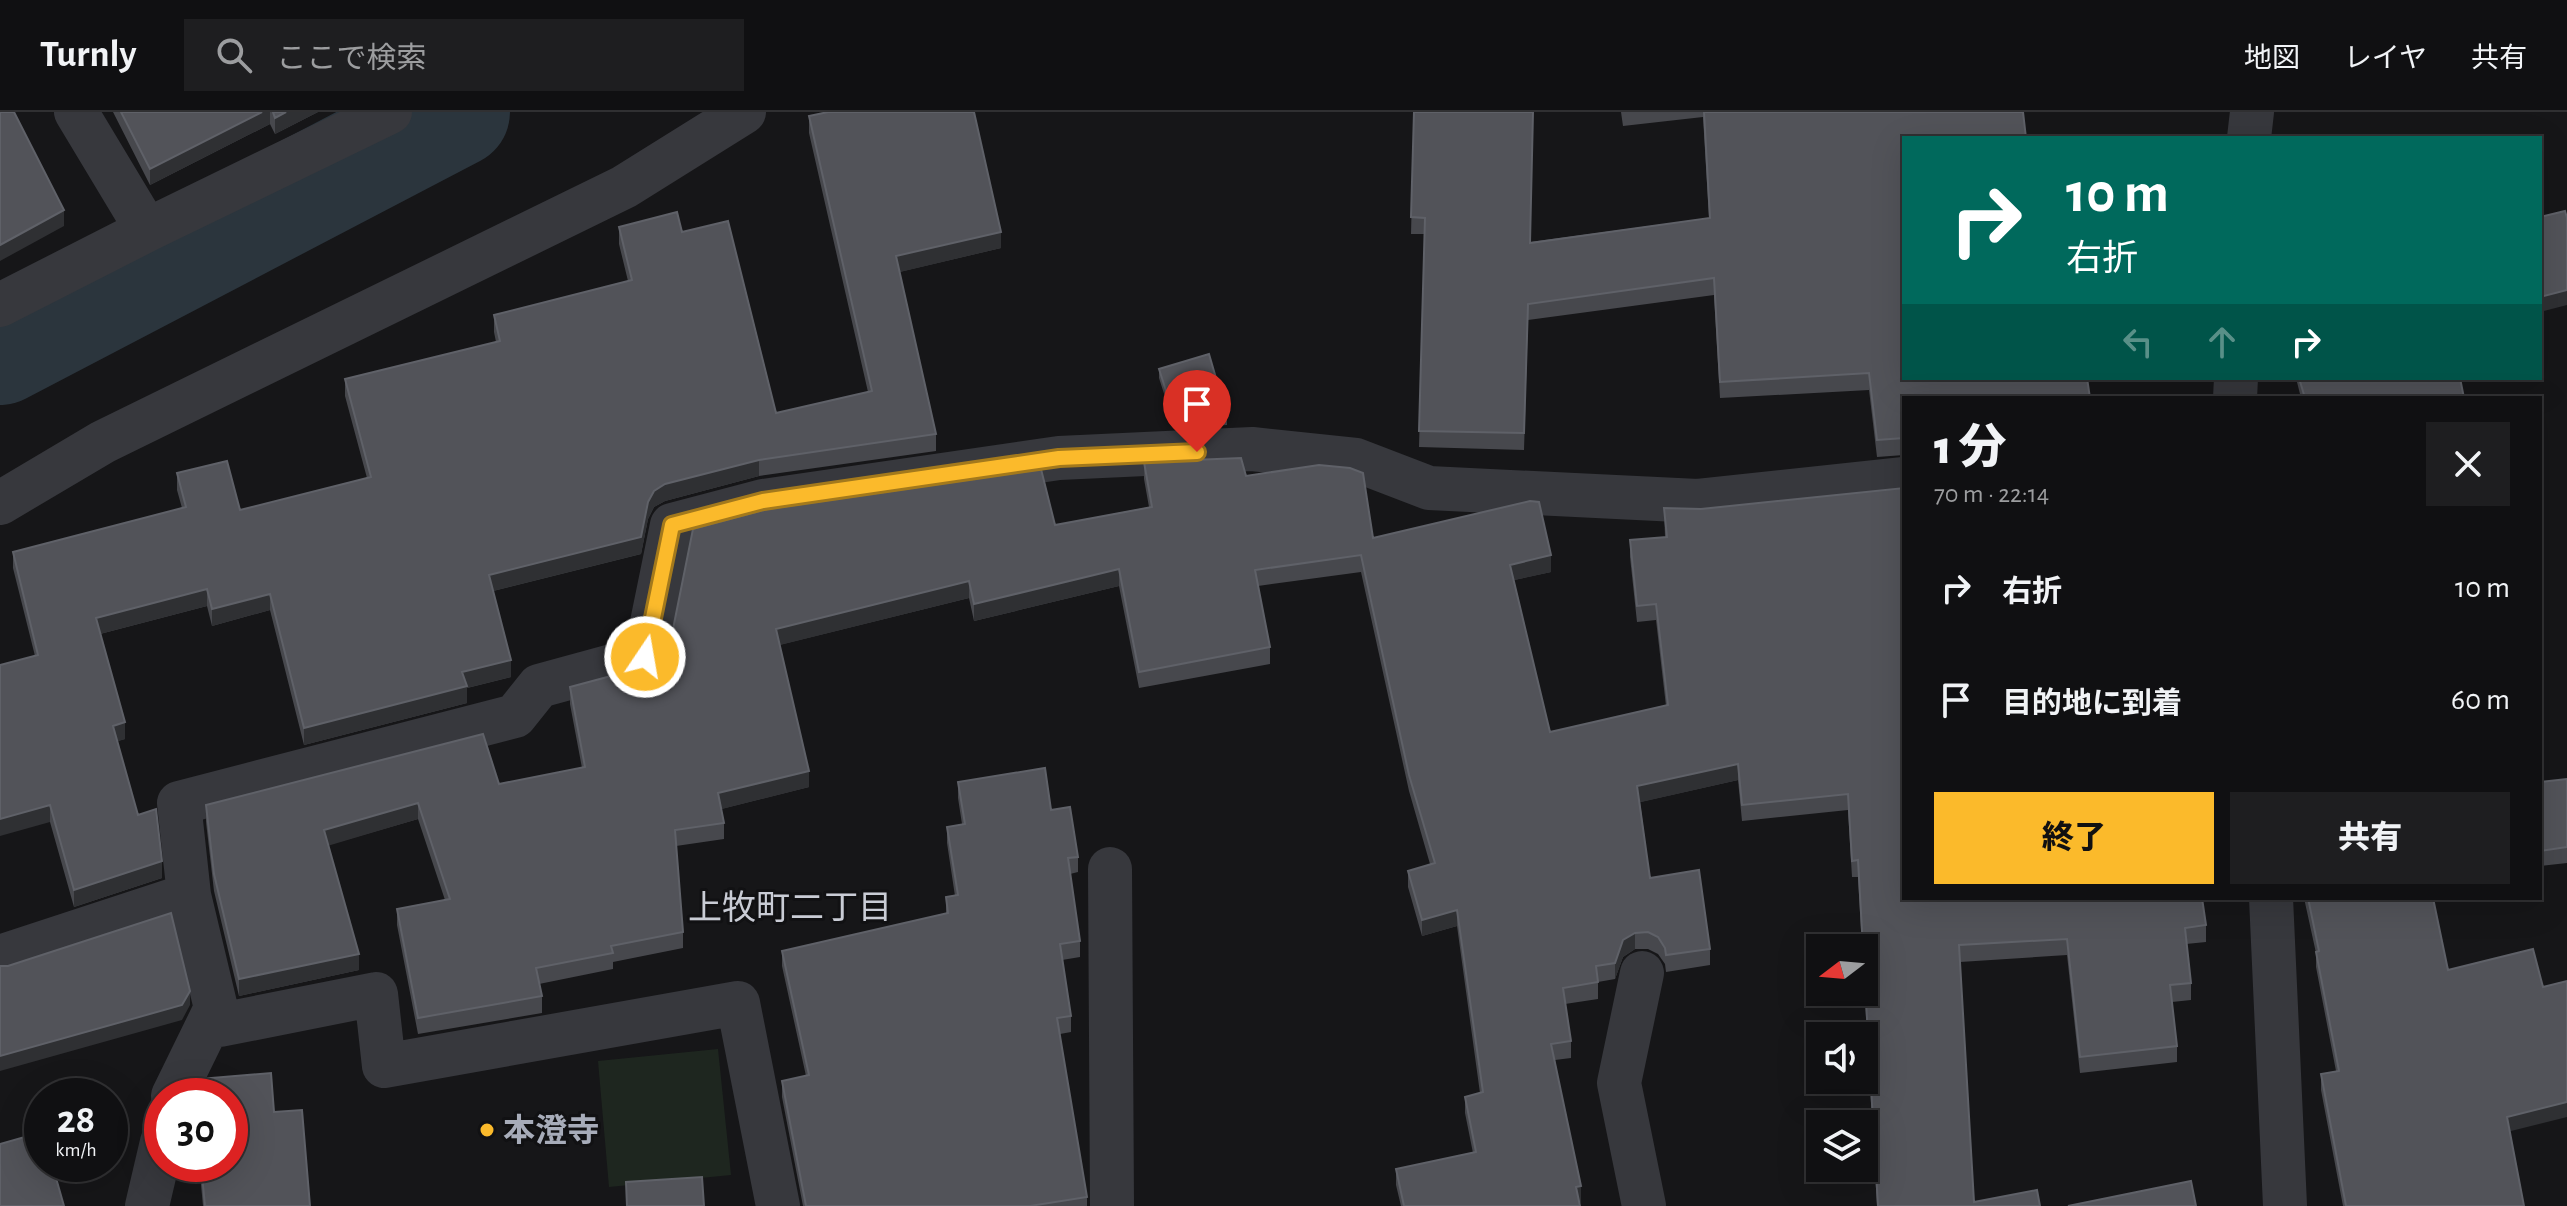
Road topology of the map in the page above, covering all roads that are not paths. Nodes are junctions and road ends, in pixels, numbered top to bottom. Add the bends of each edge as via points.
1 (76, 112) edge
2 (390, 112) edge
3 (744, 112) edge
4 (2252, 112) edge
5 (2249, 136) edge
6 (147, 230) junction
7 (0, 305) edge
8 (1902, 479) edge
9 (0, 503) edge
10 (1110, 869) dead end
11 (189, 895) junction
12 (2271, 900) edge
13 (0, 957) edge
14 (1642, 973) dead end
15 (216, 1008) junction
16 (182, 1078) edge
17 (153, 1182) edge
18 (147, 1206) edge
19 (778, 1206) edge
20 (1112, 1206) edge
21 (1644, 1206) edge
22 (2285, 1206) edge

1 - 6 street
2 - 6 street
3 - 9 street via 624,187 103,442
4 - 5 street
6 - 7 street
8 - 11 street via 1698,501 1429,488 1356,460 1252,449 1059,458 763,501 672,525 645,657 539,686 515,716 179,803
10 - 20 street
11 - 13 street
11 - 15 street
12 - 22 street
14 - 21 street via 1619,1083
15 - 16 street
15 - 19 street via 220,1025 376,994 384,1066 738,1003
17 - 18 street

